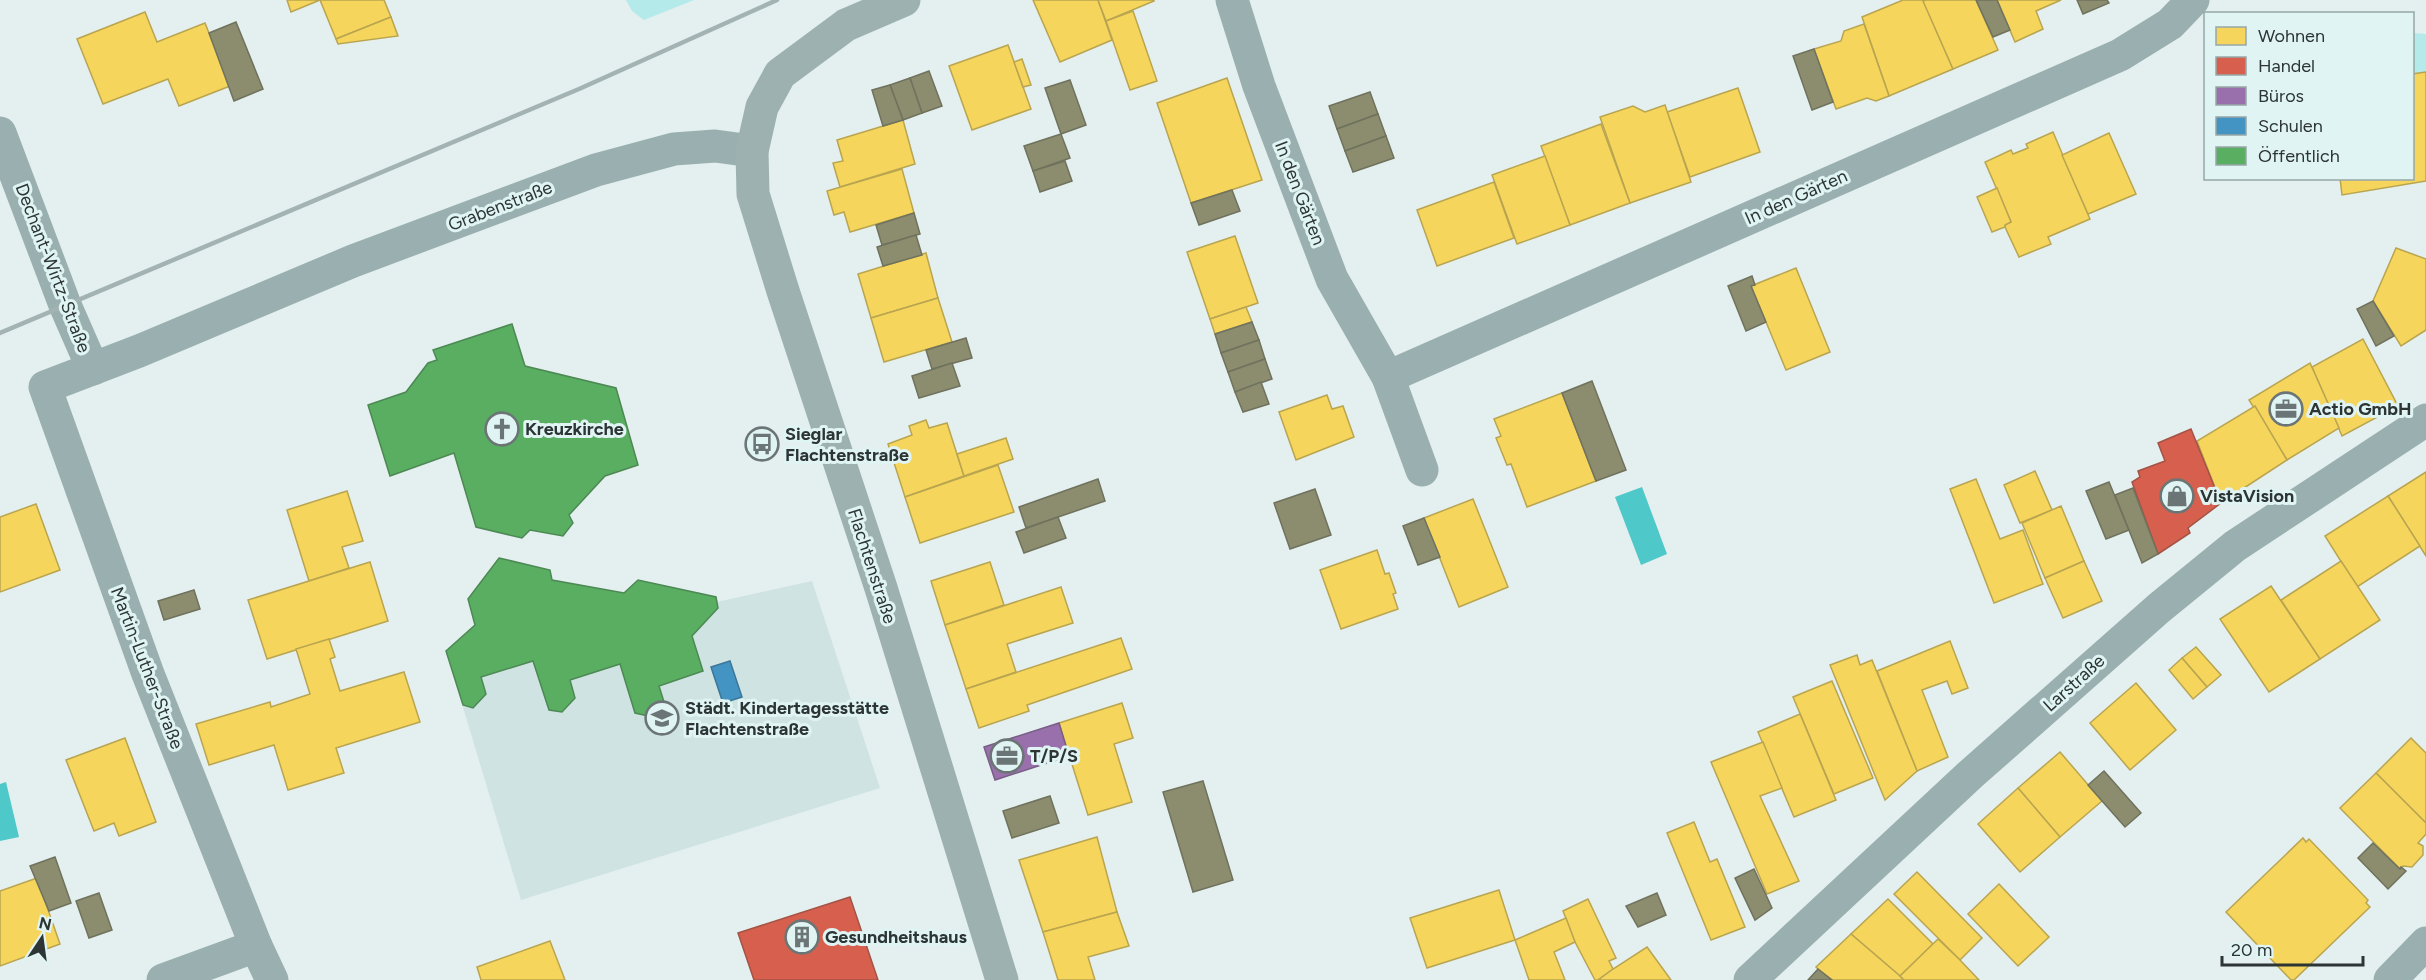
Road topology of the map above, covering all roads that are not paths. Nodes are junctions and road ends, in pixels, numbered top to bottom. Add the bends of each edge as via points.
1 (904, 0) edge
2 (1232, 0) edge
3 (2193, 0) edge
4 (0, 133) edge
5 (752, 151) junction
6 (93, 369) junction
7 (1388, 377) junction
8 (45, 387) joint
9 (2426, 420) edge
10 (1422, 470) dead end
11 (2426, 943) edge
12 (256, 946) junction
13 (163, 980) edge
14 (272, 980) edge
15 (1002, 980) edge
16 (1750, 980) edge
17 (2390, 980) edge

1 - 5 street via 846,25 780,74 762,107
2 - 7 street, In den Gärten via 1259,86 1332,279
3 - 7 street, In den Gärten via 2170,24 2120,55
4 - 6 street, Dechant-Wirtz-Straße
5 - 6 street, Grabenstraße via 715,146 674,149 596,170 354,261
5 - 15 street, Flachtenstraße via 753,194
6 - 8 street, Grabenstraße
7 - 10 street, In den Gärten
8 - 12 street, Martin-Luther-Straße via 148,674
9 - 16 street, Larstraße via 2235,546 2159,608 1971,774
11 - 17 street
12 - 13 street
12 - 14 street, Martin-Luther-Straße

